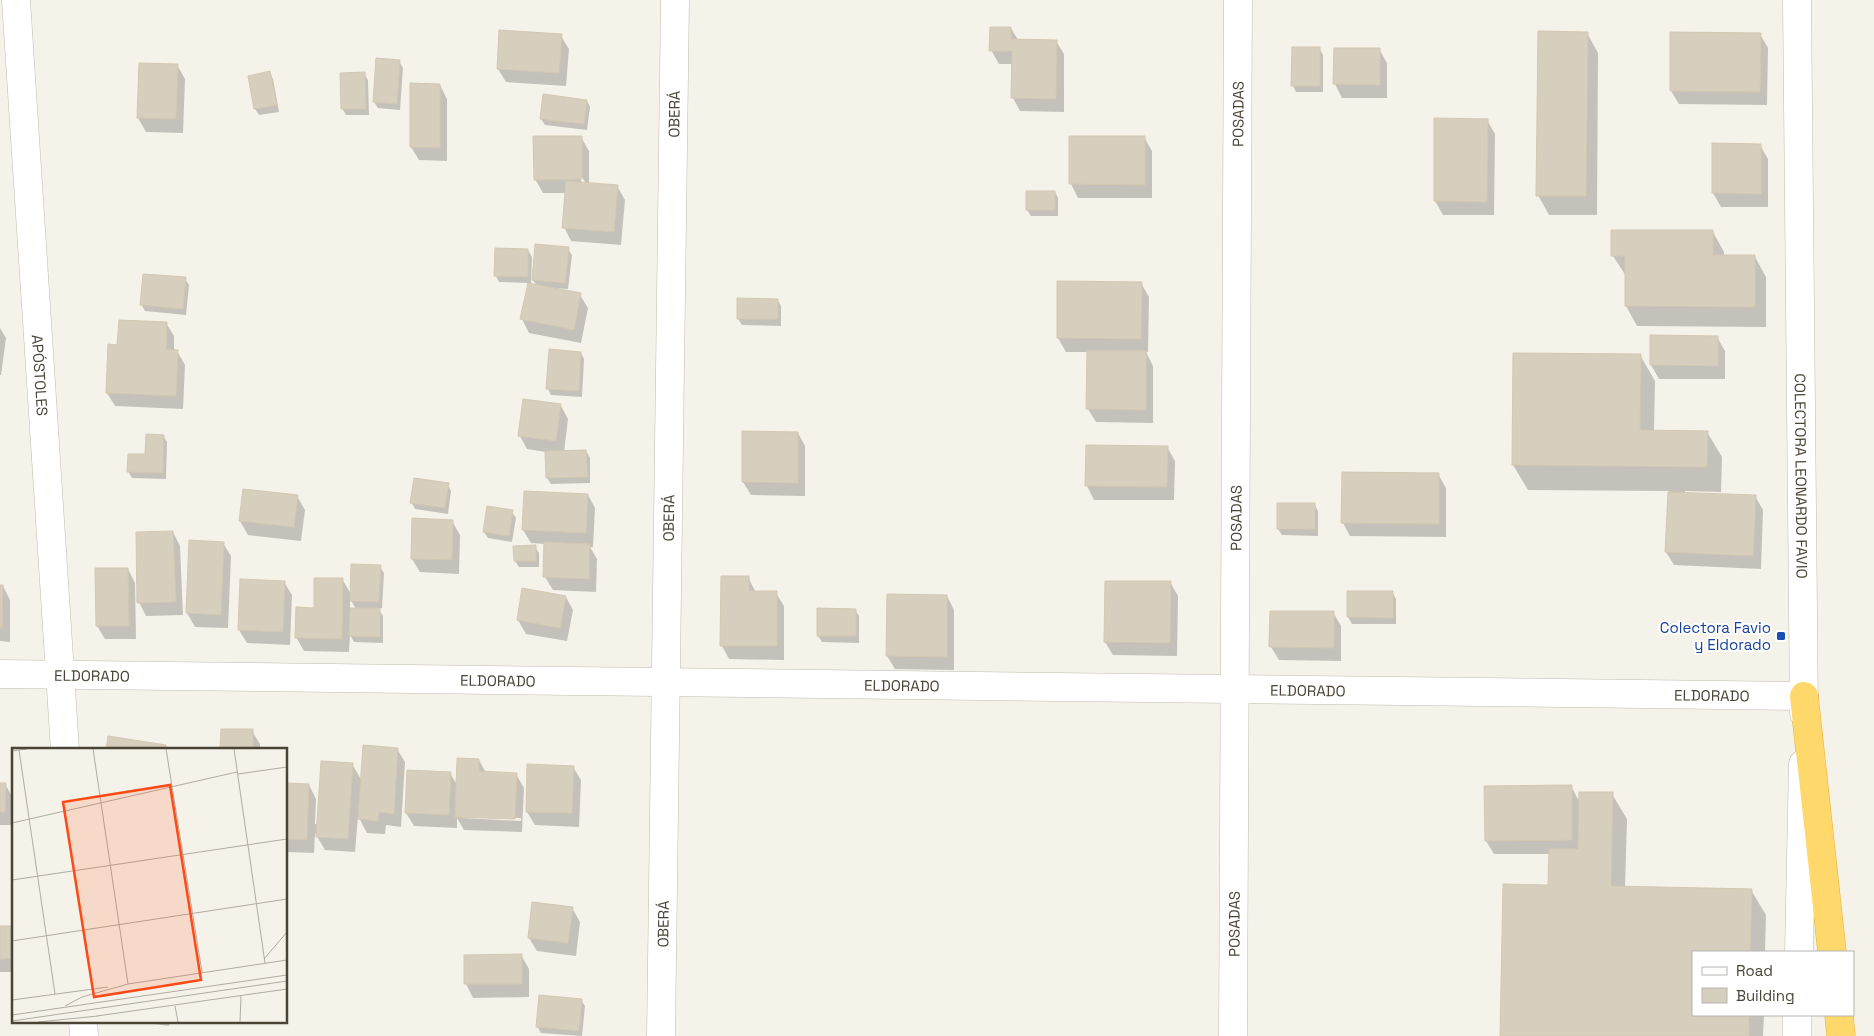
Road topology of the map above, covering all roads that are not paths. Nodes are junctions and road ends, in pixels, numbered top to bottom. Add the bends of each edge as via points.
1 (16, 0) edge
2 (675, 0) edge
3 (1238, 0) edge
4 (1797, 0) edge
5 (0, 674) edge
6 (60, 675) junction
7 (666, 682) junction
8 (1235, 689) junction
9 (1804, 696) junction
10 (65, 748) edge
11 (1798, 951) edge
12 (1832, 951) edge
13 (1797, 1016) edge
14 (1839, 1016) edge
15 (661, 1036) edge
16 (1233, 1036) edge
17 (1797, 1036) edge
18 (1842, 1036) edge

1 - 6 street, APÓSTOLES
2 - 7 street, OBERÁ
3 - 8 street, POSADAS
4 - 9 street, COLECTORA LEONARDO FAVIO
5 - 6 street, ELDORADO
6 - 7 street, ELDORADO
6 - 10 street, APÓSTOLES
7 - 8 street, ELDORADO
7 - 15 street, OBERÁ
8 - 9 street, ELDORADO
8 - 16 street, POSADAS
9 - 11 street, COLECTORA LEONARDO FAVIO
9 - 12 highway
13 - 17 street
14 - 18 highway

